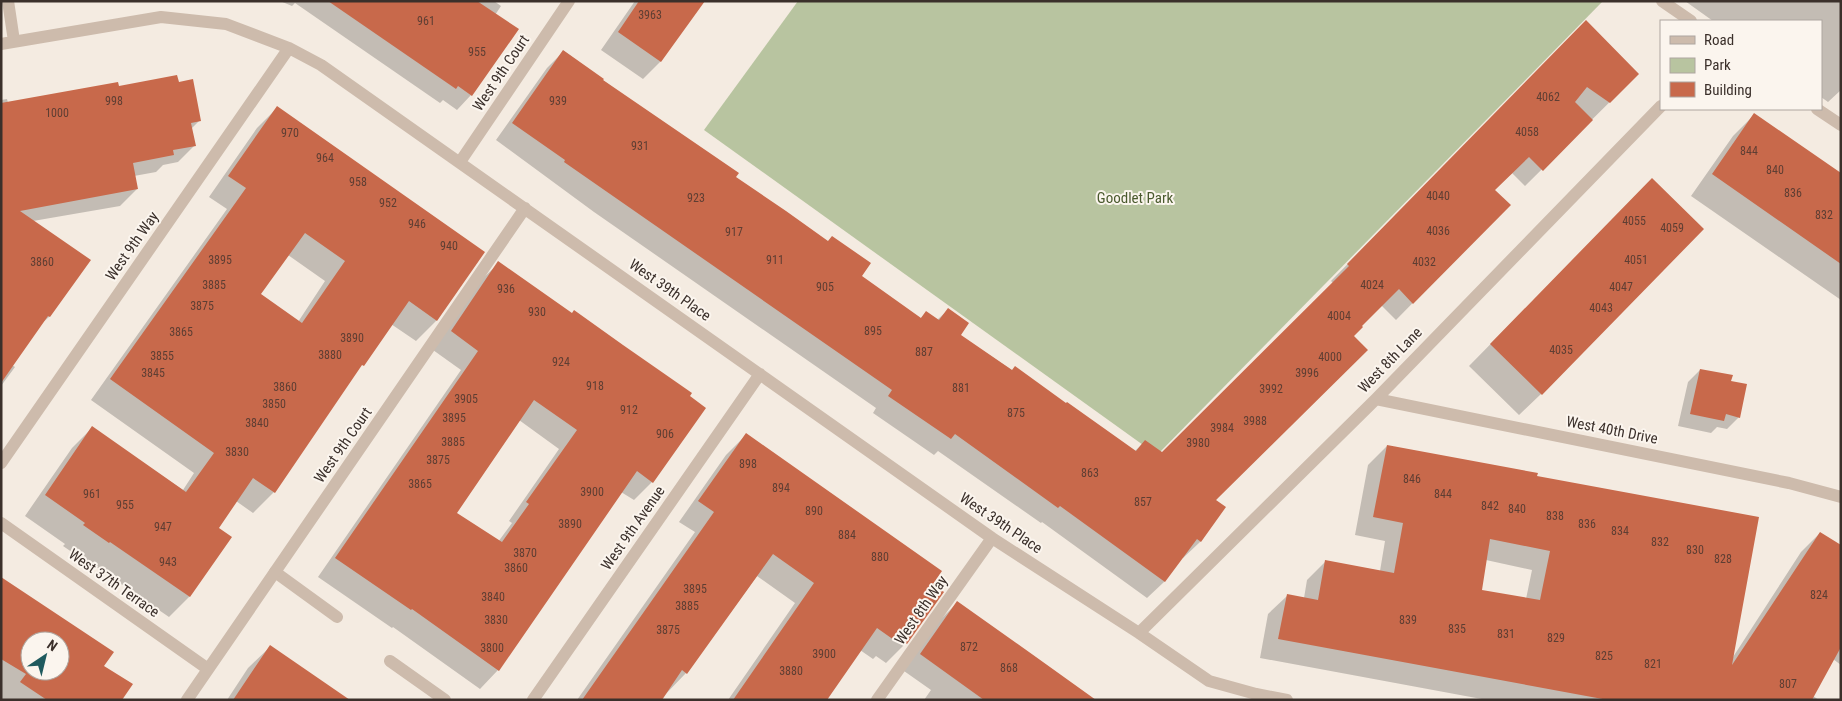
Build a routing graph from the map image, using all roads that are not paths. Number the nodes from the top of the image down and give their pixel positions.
1 (8, 1) edge
2 (569, 1) edge
3 (1662, 1) edge
4 (1689, 20) edge
5 (14, 42) junction
6 (1, 44) edge
7 (289, 48) junction
8 (1660, 107) edge
9 (1818, 110) edge
10 (1841, 125) edge
11 (460, 162) junction
12 (525, 208) junction
13 (760, 374) junction
14 (1376, 399) junction
15 (1, 463) edge
16 (1841, 497) edge
17 (1, 523) edge
18 (992, 538) junction
19 (275, 572) junction
20 (337, 617) dead end
21 (1139, 633) junction
22 (390, 661) dead end
23 (208, 669) junction
24 (1254, 697) edge
25 (187, 700) edge
26 (445, 700) edge
27 (532, 700) edge
28 (878, 700) edge
29 (1287, 700) edge

1 - 5 street
2 - 11 street, West 9th Court
3 - 4 street
5 - 6 street, West 39th Place
5 - 7 street, West 39th Place
7 - 11 street, West 39th Place
7 - 15 street, West 9th Way
8 - 14 street, West 8th Lane
9 - 10 street
11 - 12 street, West 39th Place
12 - 13 street, West 39th Place
12 - 19 street, West 9th Court
13 - 18 street, West 39th Place
13 - 27 street, West 9th Avenue
14 - 16 street, West 40th Drive
14 - 21 street, West 8th Lane
17 - 23 street, West 37th Terrace
18 - 21 street, West 39th Place
18 - 28 street, West 8th Way
19 - 20 street
19 - 23 street, West 9th Court
21 - 24 street, West 39th Place
22 - 26 street
23 - 25 street, West 9th Court
24 - 29 street, West 39th Place

